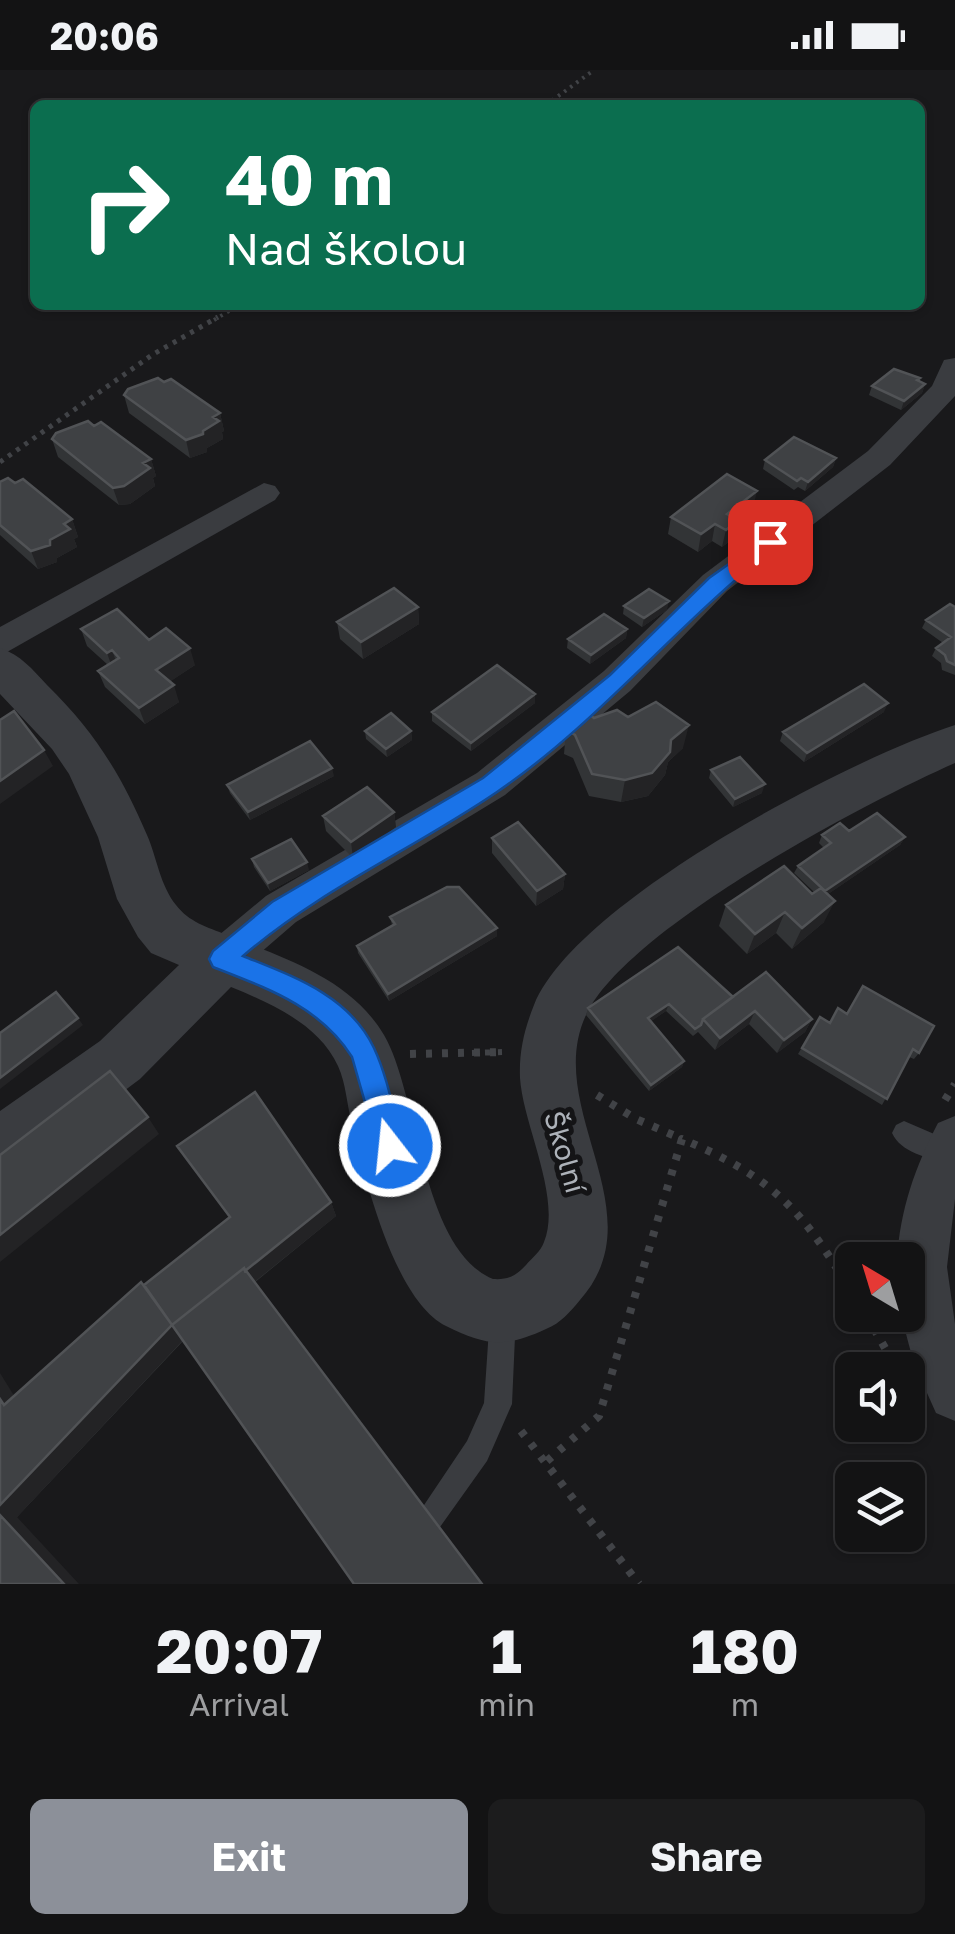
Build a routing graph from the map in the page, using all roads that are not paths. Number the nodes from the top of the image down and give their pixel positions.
1 (954, 366) edge
2 (264, 494) dead end
3 (0, 644) edge
4 (0, 665) edge
5 (955, 743) edge
6 (222, 959) junction
7 (936, 1141) edge
8 (0, 1147) edge
9 (504, 1312) junction
10 (955, 1394) edge
11 (430, 1517) edge

1 - 6 street
2 - 3 street
4 - 6 street
5 - 9 street, Školní
6 - 8 street
6 - 9 street
7 - 10 street
9 - 11 lane

